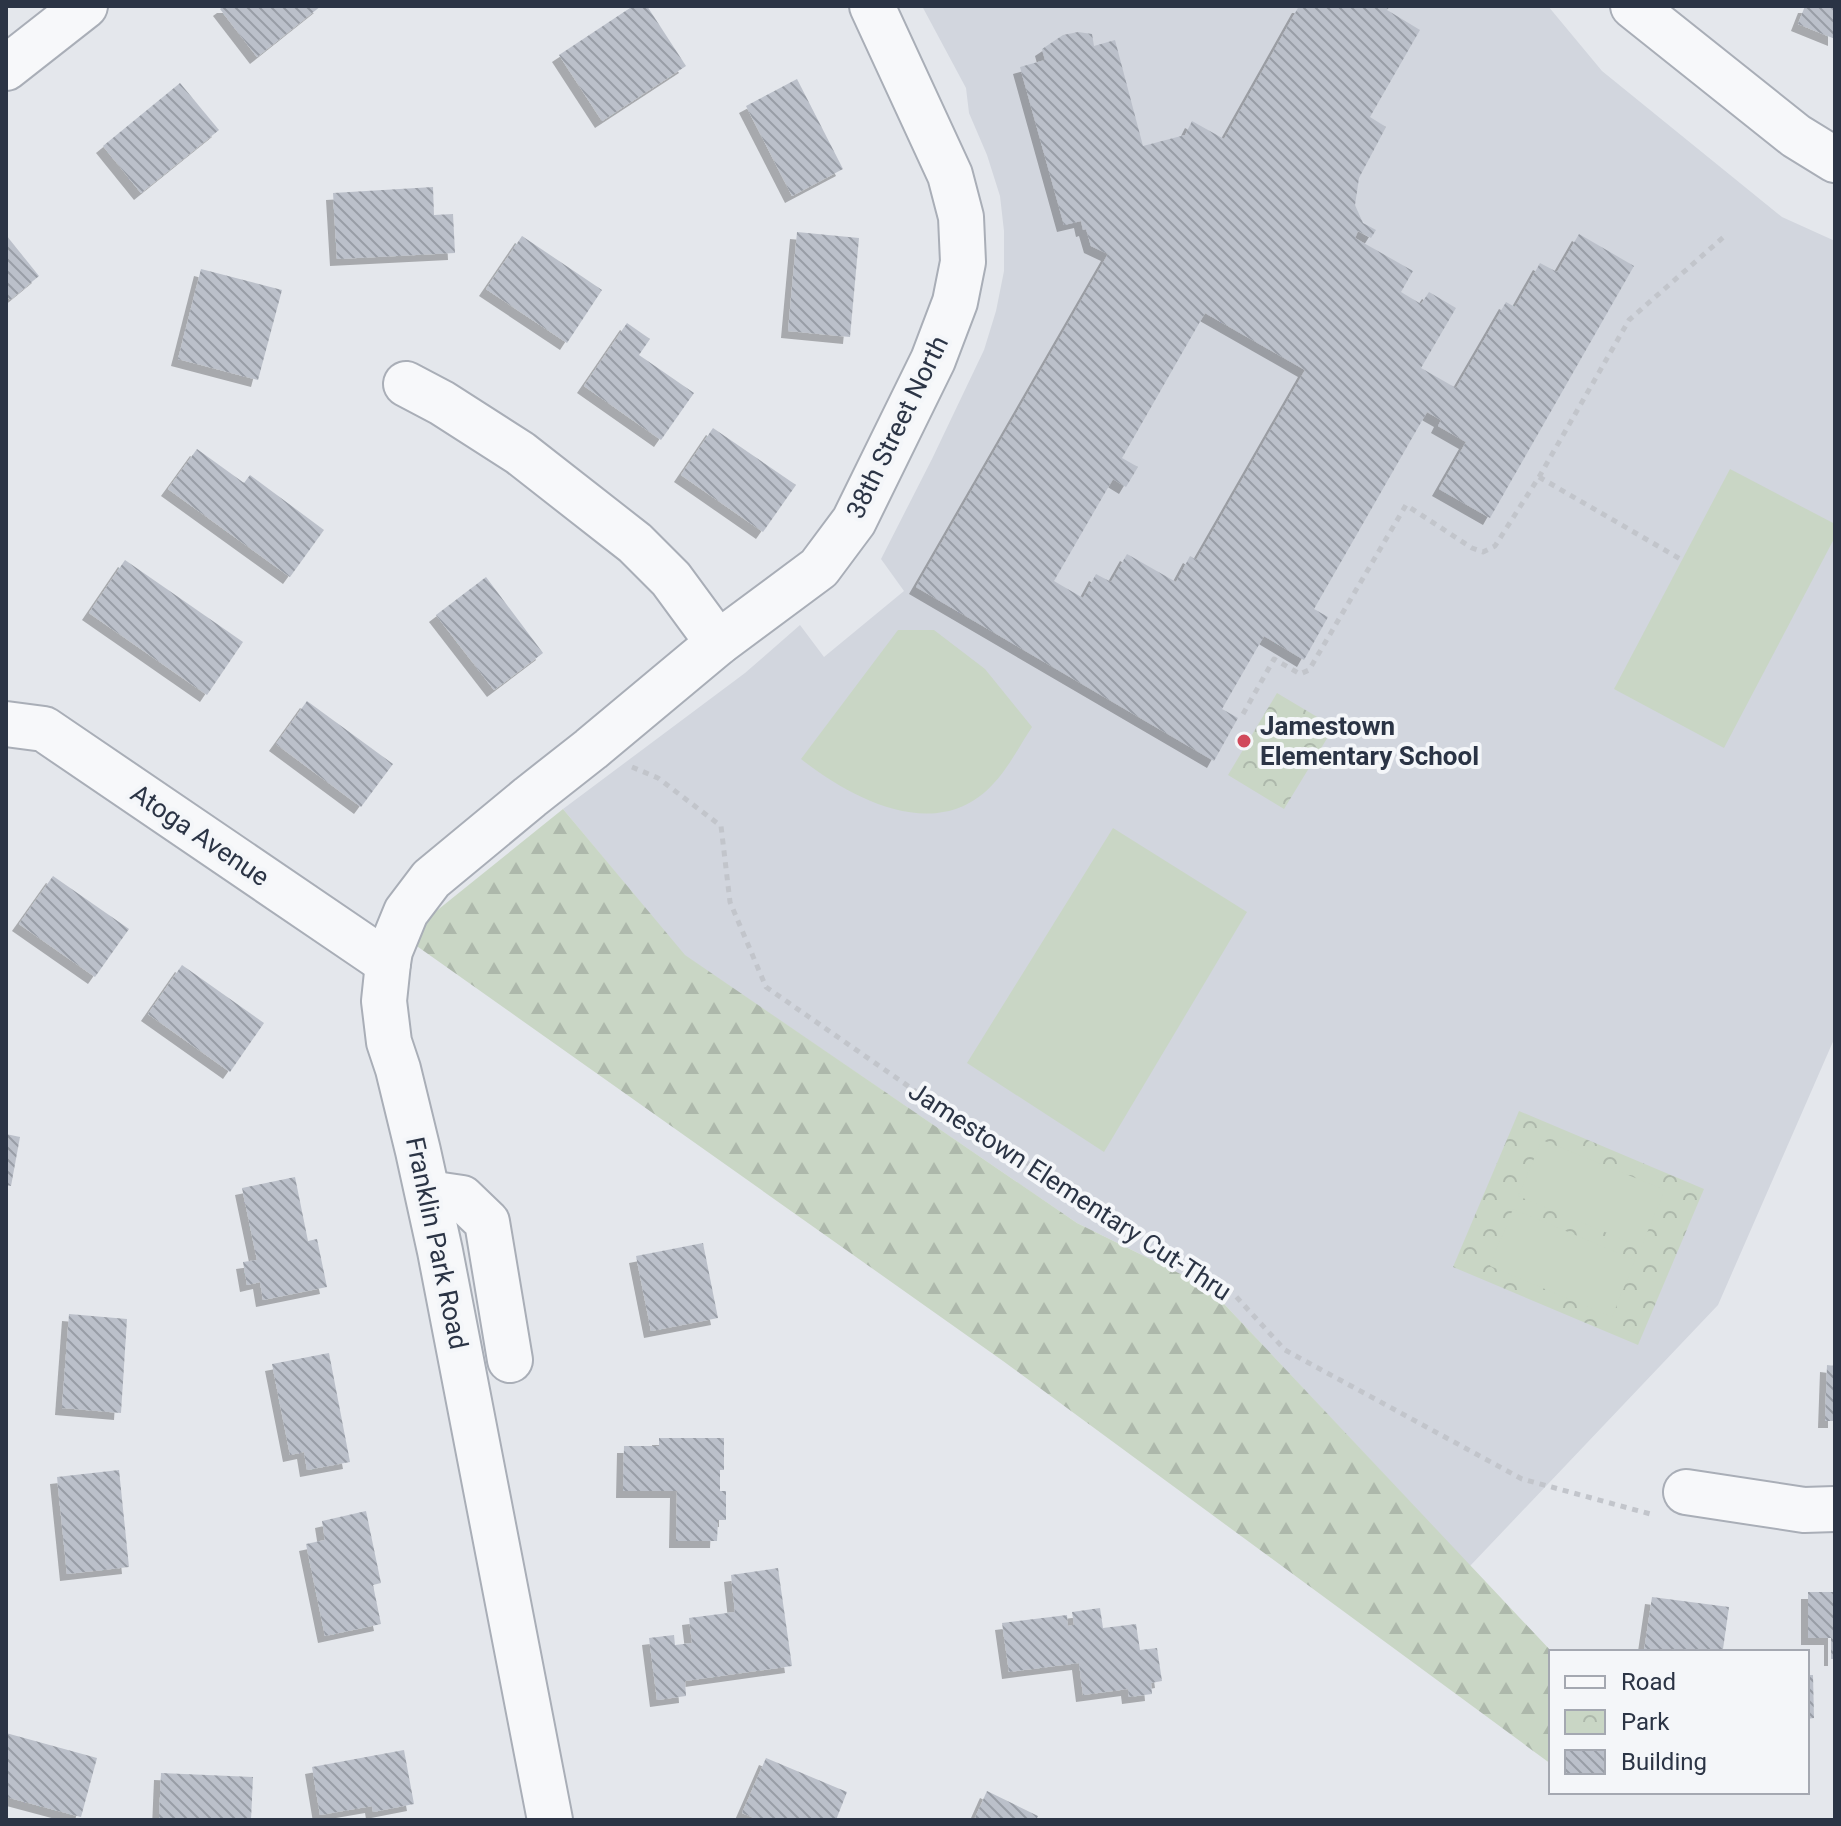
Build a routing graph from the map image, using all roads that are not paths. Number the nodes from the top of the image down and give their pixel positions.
1 (85, 6) edge
2 (872, 6) edge
3 (1633, 6) edge
4 (6, 68) edge
5 (1835, 160) edge
6 (406, 384) dead end
7 (718, 643) junction
8 (6, 724) edge
9 (591, 749) joint
10 (388, 963) junction
11 (428, 1193) junction
12 (510, 1360) dead end
13 (1675, 1505) road end
14 (1835, 1509) edge
15 (550, 1820) edge

1 - 4 street
2 - 7 street, 38th Street North
3 - 5 street
6 - 7 street
7 - 9 street, 38th Street North
8 - 10 street, Atoga Avenue
9 - 10 street, Franklin Park Road
10 - 11 street, Franklin Park Road
11 - 12 street
11 - 15 street, Franklin Park Road
13 - 14 street

